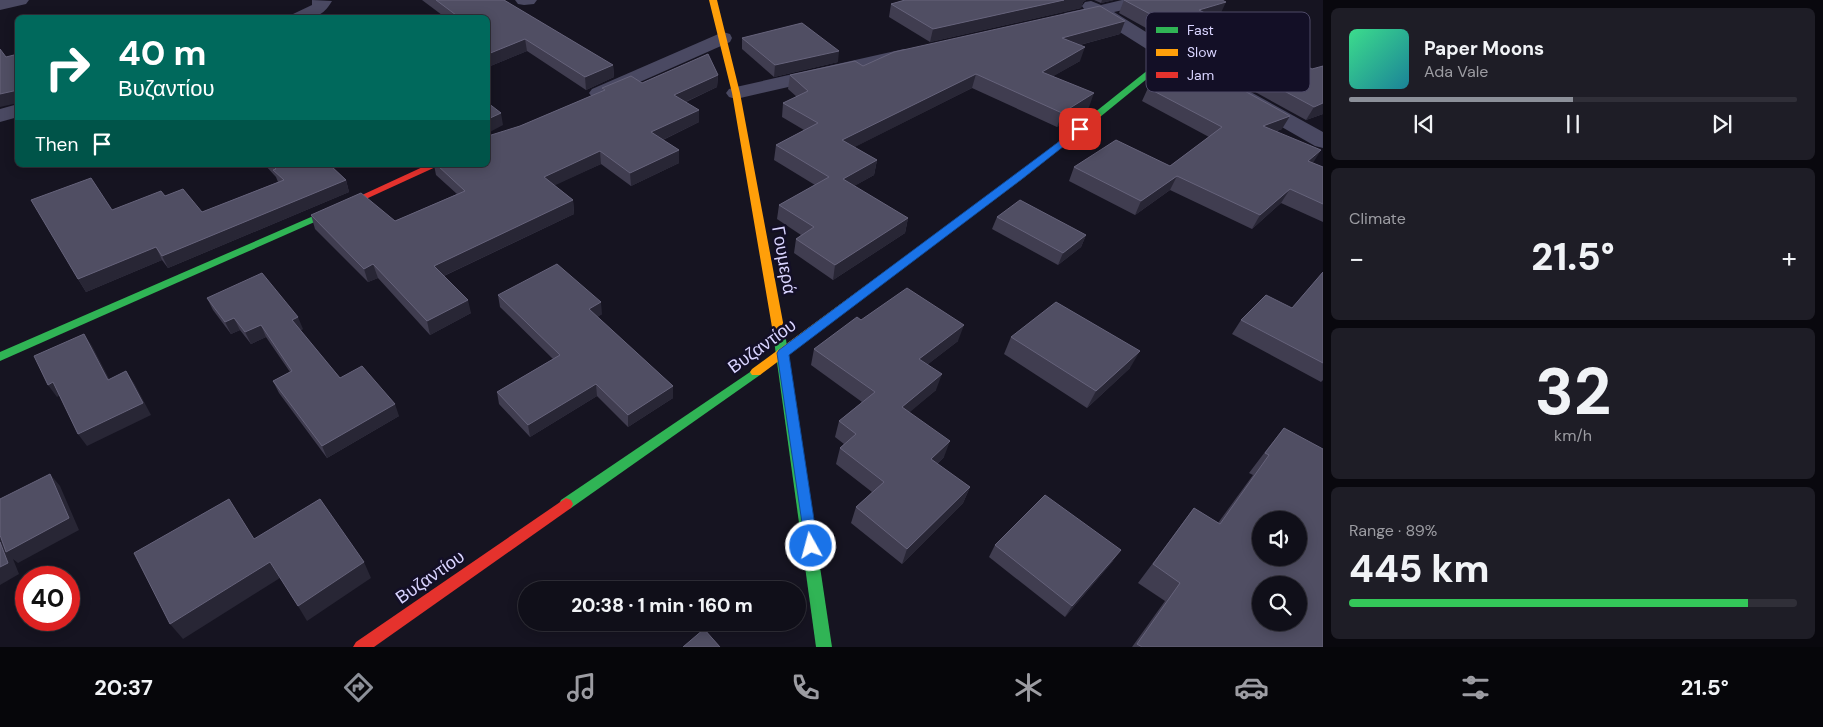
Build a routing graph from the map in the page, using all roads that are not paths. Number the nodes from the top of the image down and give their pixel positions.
1 (20, 0) edge
2 (321, 0) edge
3 (524, 0) edge
4 (528, 0) edge
5 (713, 0) edge
6 (1081, 0) edge
7 (1144, 0) edge
8 (0, 5) edge
9 (1100, 11) junction
10 (305, 15) edge
11 (1052, 22) edge
12 (723, 38) junction
13 (1146, 40) edge
14 (918, 52) edge
15 (1146, 76) edge
16 (1242, 92) edge
17 (736, 94) junction
18 (578, 102) edge
19 (15, 111) edge
20 (0, 116) edge
21 (1314, 128) edge
22 (1323, 141) edge
23 (430, 167) edge
24 (783, 353) junction
25 (0, 357) edge
26 (361, 647) edge
27 (824, 647) edge

1 - 8 street
2 - 10 street
3 - 4 street
5 - 12 street, Γουμερά
6 - 9 street
7 - 9 street
9 - 11 street
9 - 13 street
12 - 17 street, Γουμερά
12 - 18 street
14 - 17 street
15 - 24 street, Βυζαντίου
16 - 21 street
17 - 24 street, Γουμερά
19 - 20 street
21 - 22 street
23 - 25 street
24 - 26 street, Βυζαντίου
24 - 27 street, Γουμερά

